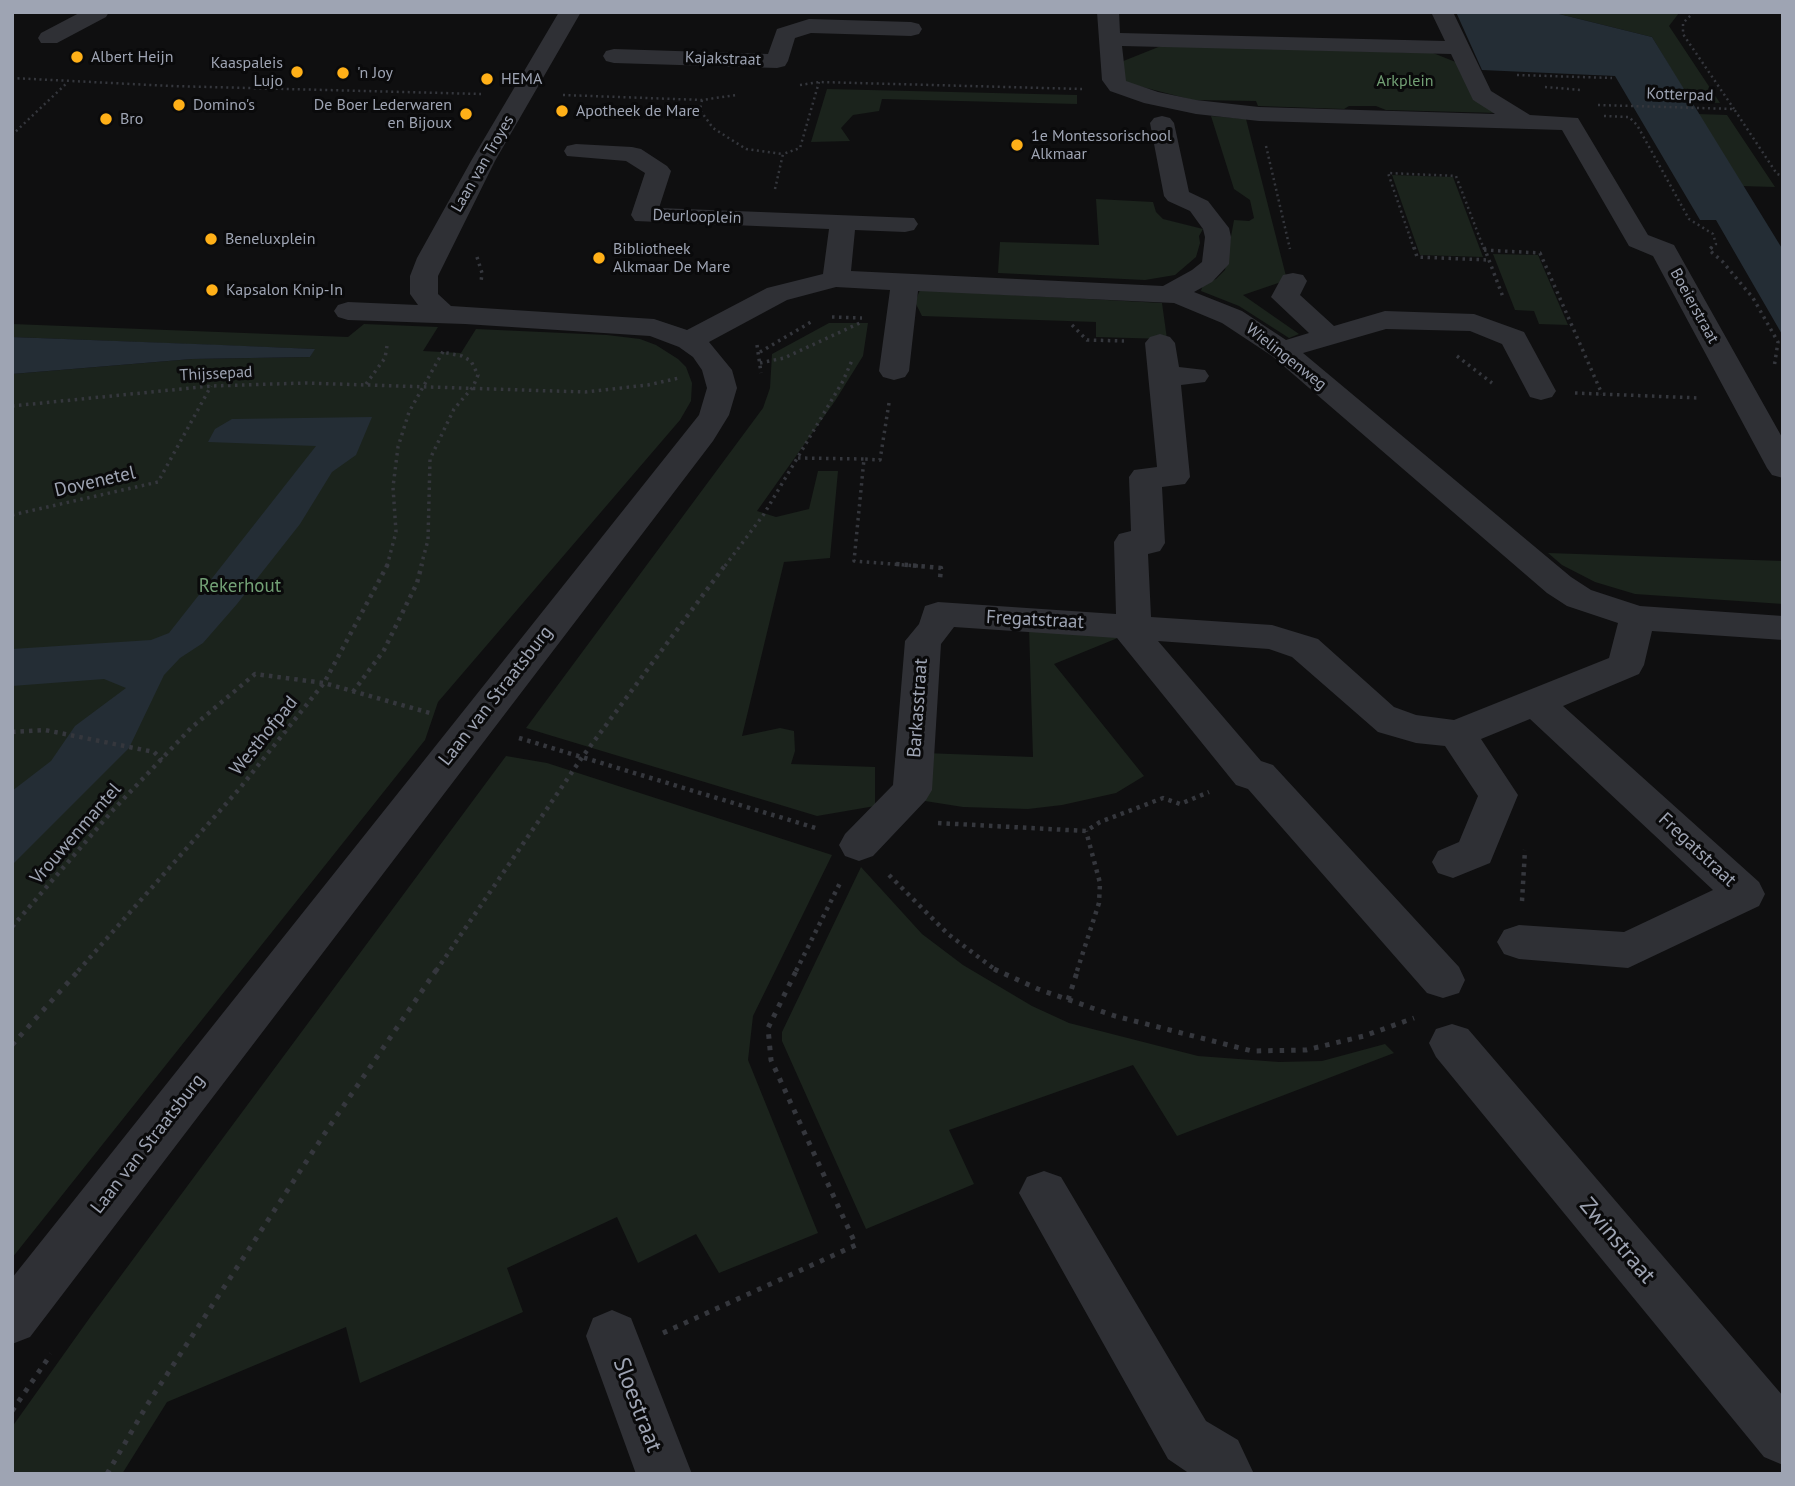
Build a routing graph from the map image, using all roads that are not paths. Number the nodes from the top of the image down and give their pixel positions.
1 (98, 12) edge
2 (570, 12) edge
3 (1108, 12) edge
4 (1442, 12) edge
5 (811, 19) edge
6 (911, 29) dead end
7 (49, 38) dead end
8 (1110, 39) junction
9 (1459, 48) junction
10 (614, 56) dead end
11 (1526, 122) junction
12 (1163, 123) dead end
13 (576, 151) dead end
14 (842, 222) junction
15 (905, 224) dead end
16 (1292, 268) road end
17 (836, 279) junction
18 (905, 281) junction
19 (1171, 293) junction
20 (348, 311) dead end
21 (444, 314) junction
22 (1329, 336) junction
23 (689, 341) junction
24 (1160, 343) road end
25 (1282, 350) junction
26 (894, 371) road end
27 (1541, 391) road end
28 (1783, 468) edge
29 (938, 614) joint
30 (1637, 617) junction
31 (1133, 626) junction
32 (1783, 628) edge
33 (1535, 702) junction
34 (1457, 734) junction
35 (859, 845) road end
36 (1453, 862) dead end
37 (1519, 942) dead end
38 (1044, 1193) dead end
39 (12, 1319) edge
40 (615, 1345) road end
41 (1783, 1438) edge
42 (664, 1474) edge
43 (1226, 1474) edge

1 - 7 street
2 - 21 street, Laan van Troyes
3 - 8 street
4 - 9 street
5 - 6 street, Kajakstraat
5 - 10 street, Kajakstraat
8 - 9 street
8 - 11 street
9 - 11 street
11 - 28 street, Boeierstraat
12 - 19 street
13 - 14 street, Deurlooplein
14 - 15 street, Deurlooplein
14 - 17 street
16 - 22 street
17 - 18 street, Wielingenweg
17 - 23 street, Wielingenweg
18 - 19 street, Wielingenweg
18 - 26 street
19 - 25 street, Wielingenweg
20 - 21 street
21 - 23 street
22 - 25 street
22 - 27 street
23 - 39 street, Laan van Straatsburg
24 - 31 street
25 - 30 street, Wielingenweg
29 - 31 street, Fregatstraat
29 - 35 street, Barkasstraat
30 - 32 street, Wielingenweg
30 - 33 street, Fregatstraat
31 - 34 street, Fregatstraat
31 - 41 street, Zwinstraat
33 - 34 street, Fregatstraat
33 - 37 street, Fregatstraat
34 - 36 street
38 - 43 street
40 - 42 street, Sloestraat

